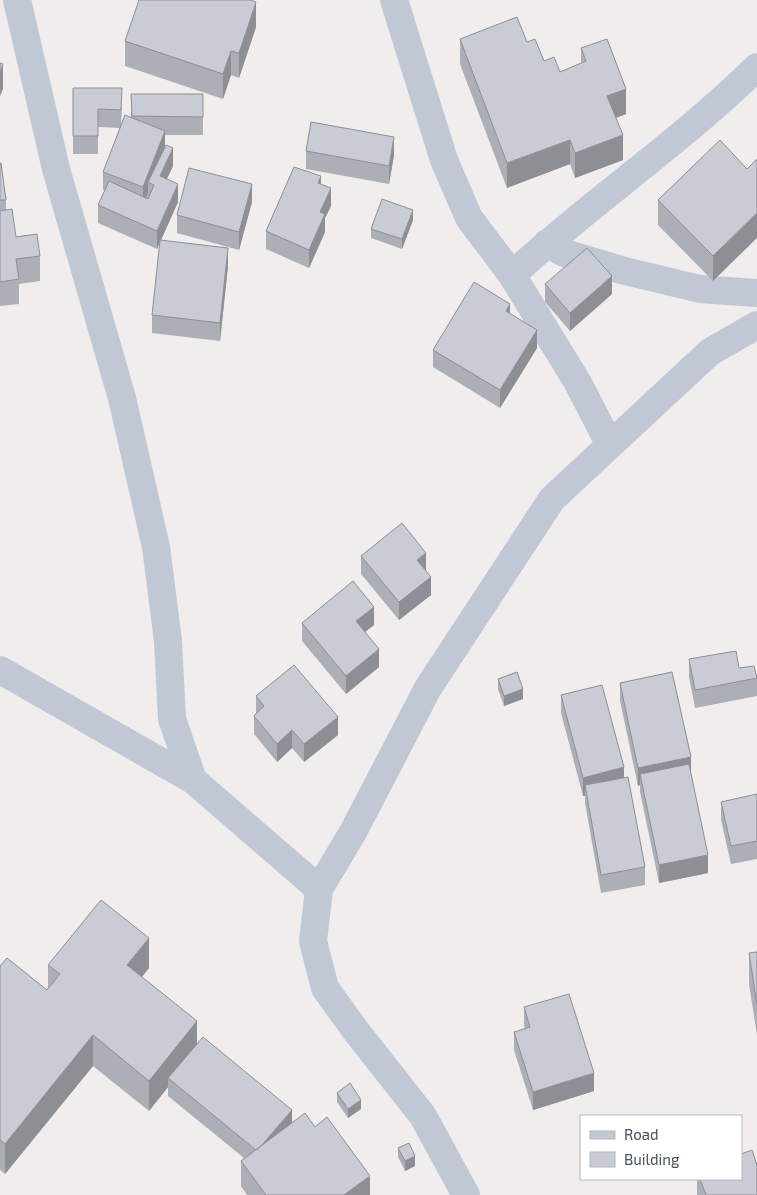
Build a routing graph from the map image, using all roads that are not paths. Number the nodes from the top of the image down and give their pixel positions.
1 (17, 0) edge
2 (394, 0) edge
3 (757, 67) edge
4 (546, 243) junction
5 (512, 275) junction
6 (757, 293) edge
7 (757, 325) edge
8 (610, 445) junction
9 (0, 670) edge
10 (193, 780) junction
11 (319, 888) junction
12 (466, 1195) edge

1 - 10 street
2 - 5 street
3 - 4 street
4 - 5 street
4 - 6 street
5 - 8 street
7 - 8 street
8 - 11 street
9 - 10 street
10 - 11 street
11 - 12 street

